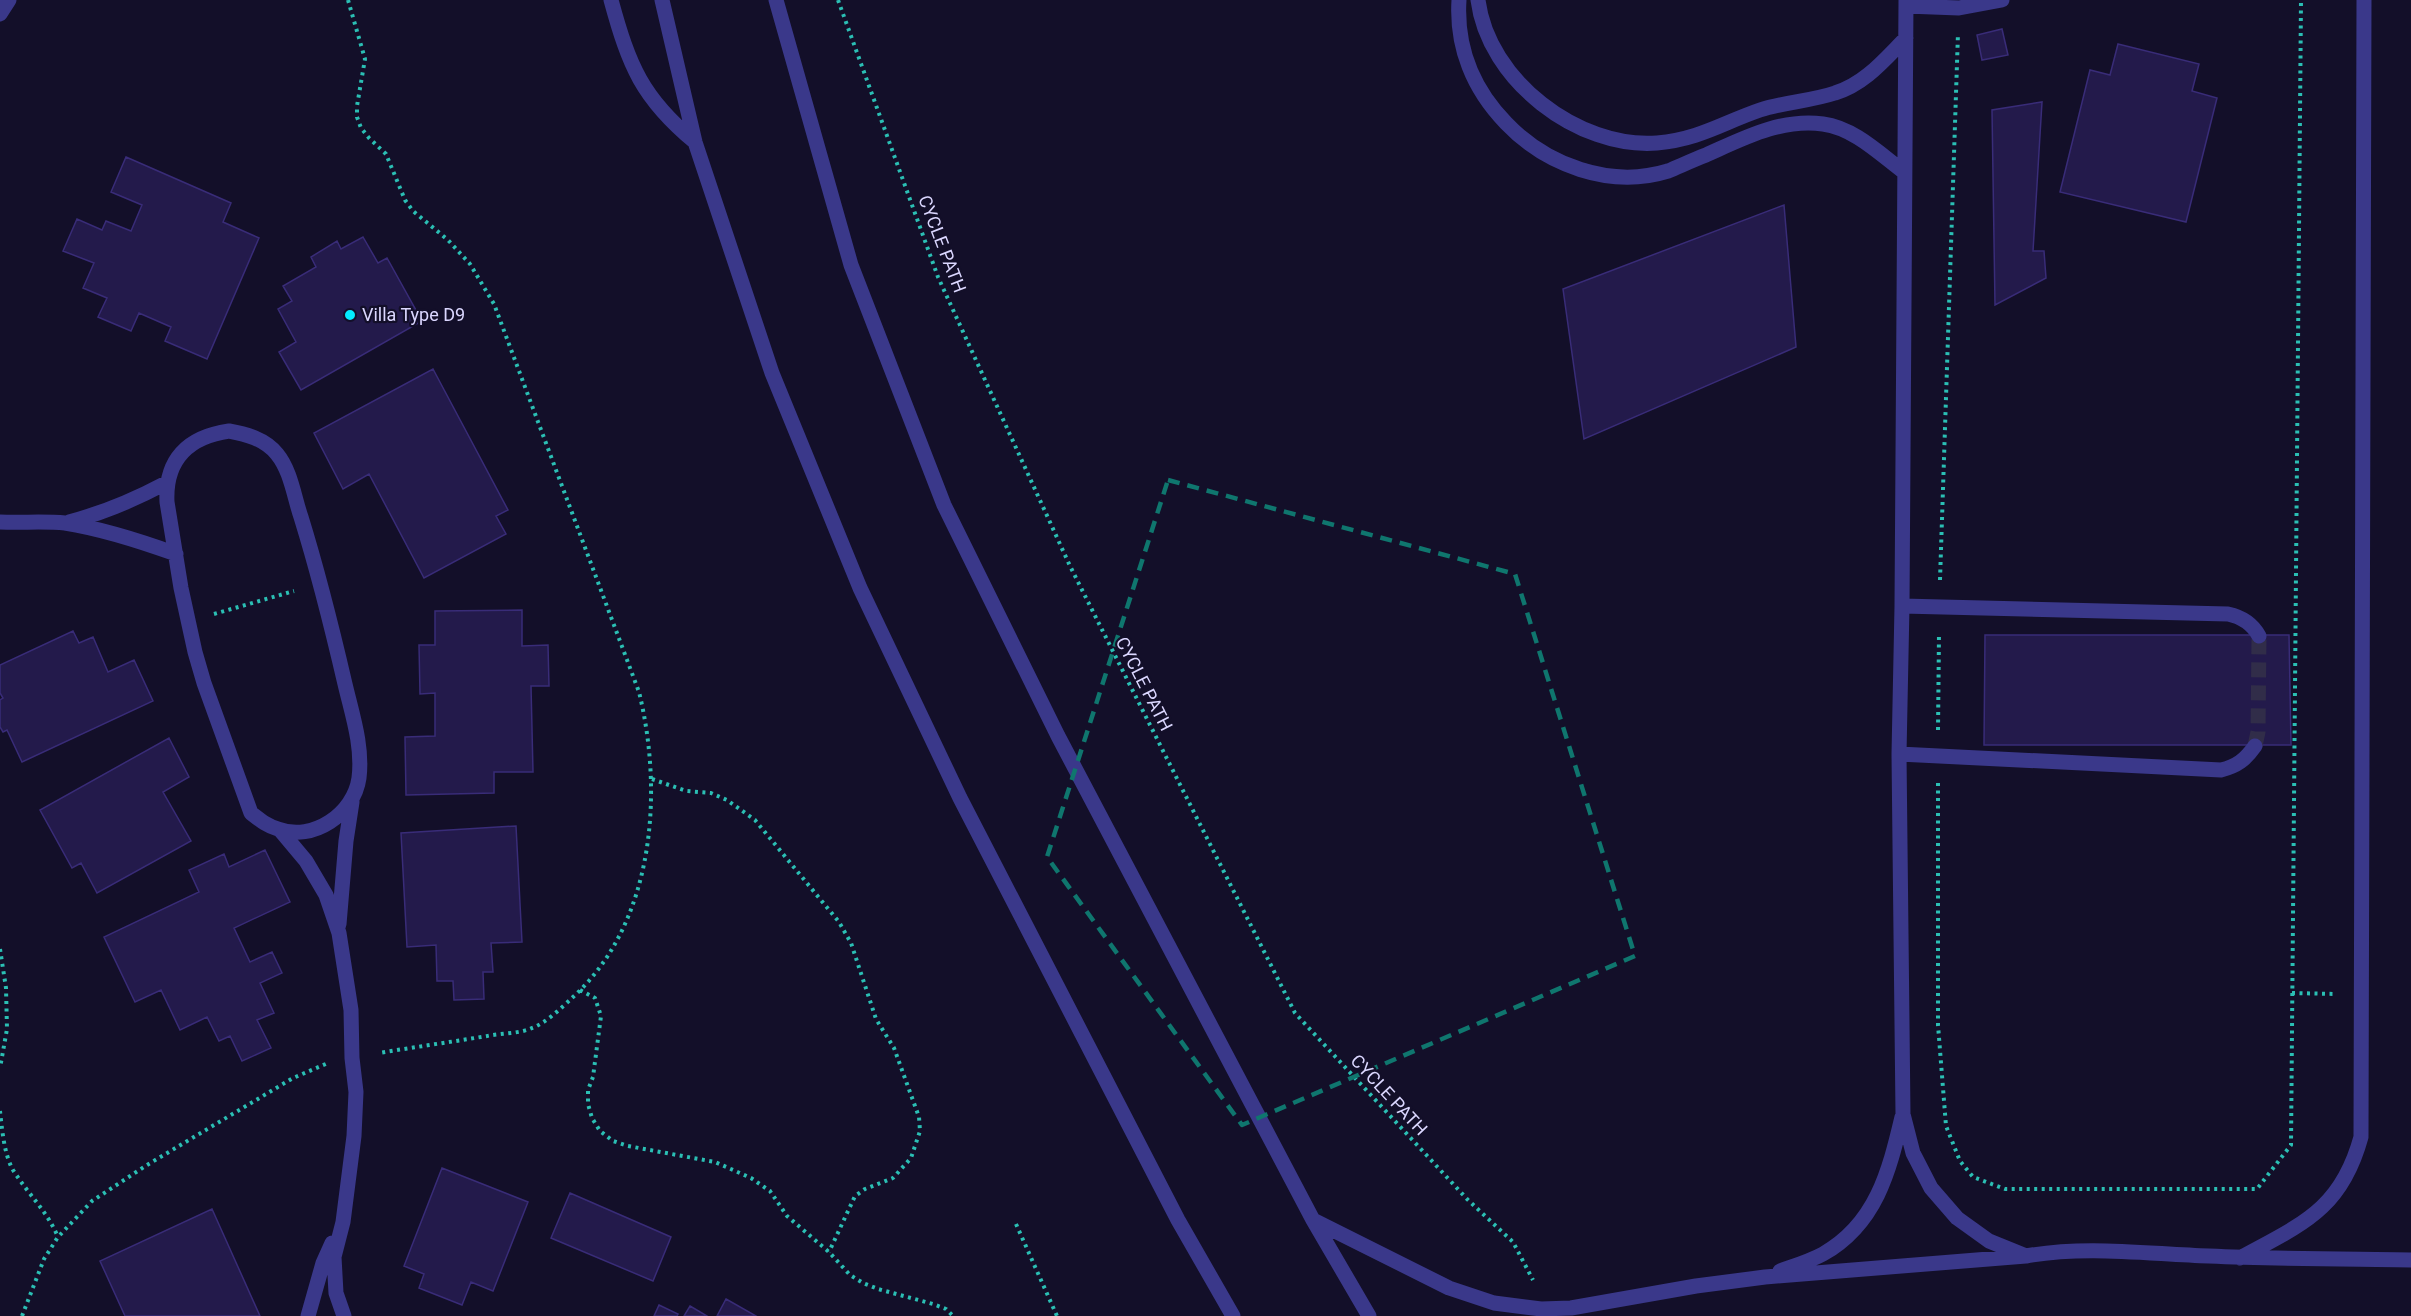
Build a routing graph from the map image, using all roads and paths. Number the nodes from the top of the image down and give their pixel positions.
1 (9, 0) edge
2 (348, 0) edge
3 (611, 0) edge
4 (662, 0) edge
5 (776, 0) edge
6 (838, 0) edge
7 (1459, 0) edge
8 (1478, 0) edge
9 (2002, 0) edge
10 (2364, 0) edge
11 (1906, 3) edge
12 (1959, 8) junction
13 (0, 14) edge
14 (1906, 38) junction
15 (695, 142) junction
16 (1904, 172) junction
17 (166, 483) junction
18 (0, 522) edge
19 (63, 523) junction
20 (176, 555) junction
21 (321, 584) junction
22 (1902, 606) junction
23 (1939, 607) junction
24 (188, 622) junction
25 (2259, 636) dead end
26 (2255, 746) tunnel mouth
27 (1899, 754) junction
28 (1938, 756) junction
29 (652, 779) junction
30 (354, 795) junction
31 (280, 830) junction
32 (339, 933) junction
33 (0, 949) edge
34 (580, 990) junction
35 (2292, 993) dead end
36 (2361, 995) junction
37 (1938, 1025) dead end
38 (352, 1058) junction
39 (0, 1068) edge
40 (0, 1111) edge
41 (1903, 1114) junction
42 (1313, 1220) junction
43 (342, 1222) junction
44 (1016, 1224) dead end
45 (58, 1237) junction
46 (829, 1252) junction
47 (2026, 1256) junction
48 (2240, 1258) junction
49 (2411, 1260) edge
50 (1765, 1277) junction
51 (1541, 1309) junction
52 (22, 1316) edge
53 (308, 1316) edge
54 (344, 1316) edge
55 (953, 1316) edge
56 (1057, 1316) edge
57 (1233, 1316) edge
58 (1369, 1316) edge

1 - 13 street
2 - 29 path
3 - 15 street
4 - 15 street
5 - 42 street
6 - 51 path, CYCLE PATH
7 - 16 street
8 - 14 street
9 - 12 street
10 - 36 street
11 - 12 street
11 - 14 street
12 - 23 path
14 - 16 street
15 - 57 street
16 - 22 street
17 - 19 street
17 - 20 street
17 - 21 street
18 - 19 street
19 - 20 street
20 - 24 street
21 - 24 path
21 - 30 street
22 - 23 street
22 - 27 street
23 - 25 street
23 - 28 path
24 - 31 street
26 - 28 street
27 - 28 street
27 - 41 street
28 - 37 path
29 - 34 path
29 - 46 path
30 - 31 street
30 - 32 street
31 - 32 street
32 - 38 street
33 - 39 path
34 - 38 path
34 - 46 path
35 - 36 path
36 - 48 street
38 - 43 street
38 - 45 path
40 - 45 path
41 - 47 street
41 - 50 street
42 - 51 street
42 - 58 street
43 - 53 street
43 - 54 street
44 - 56 path
45 - 52 path
46 - 55 path
47 - 48 street
47 - 50 street
48 - 49 street
50 - 51 street

